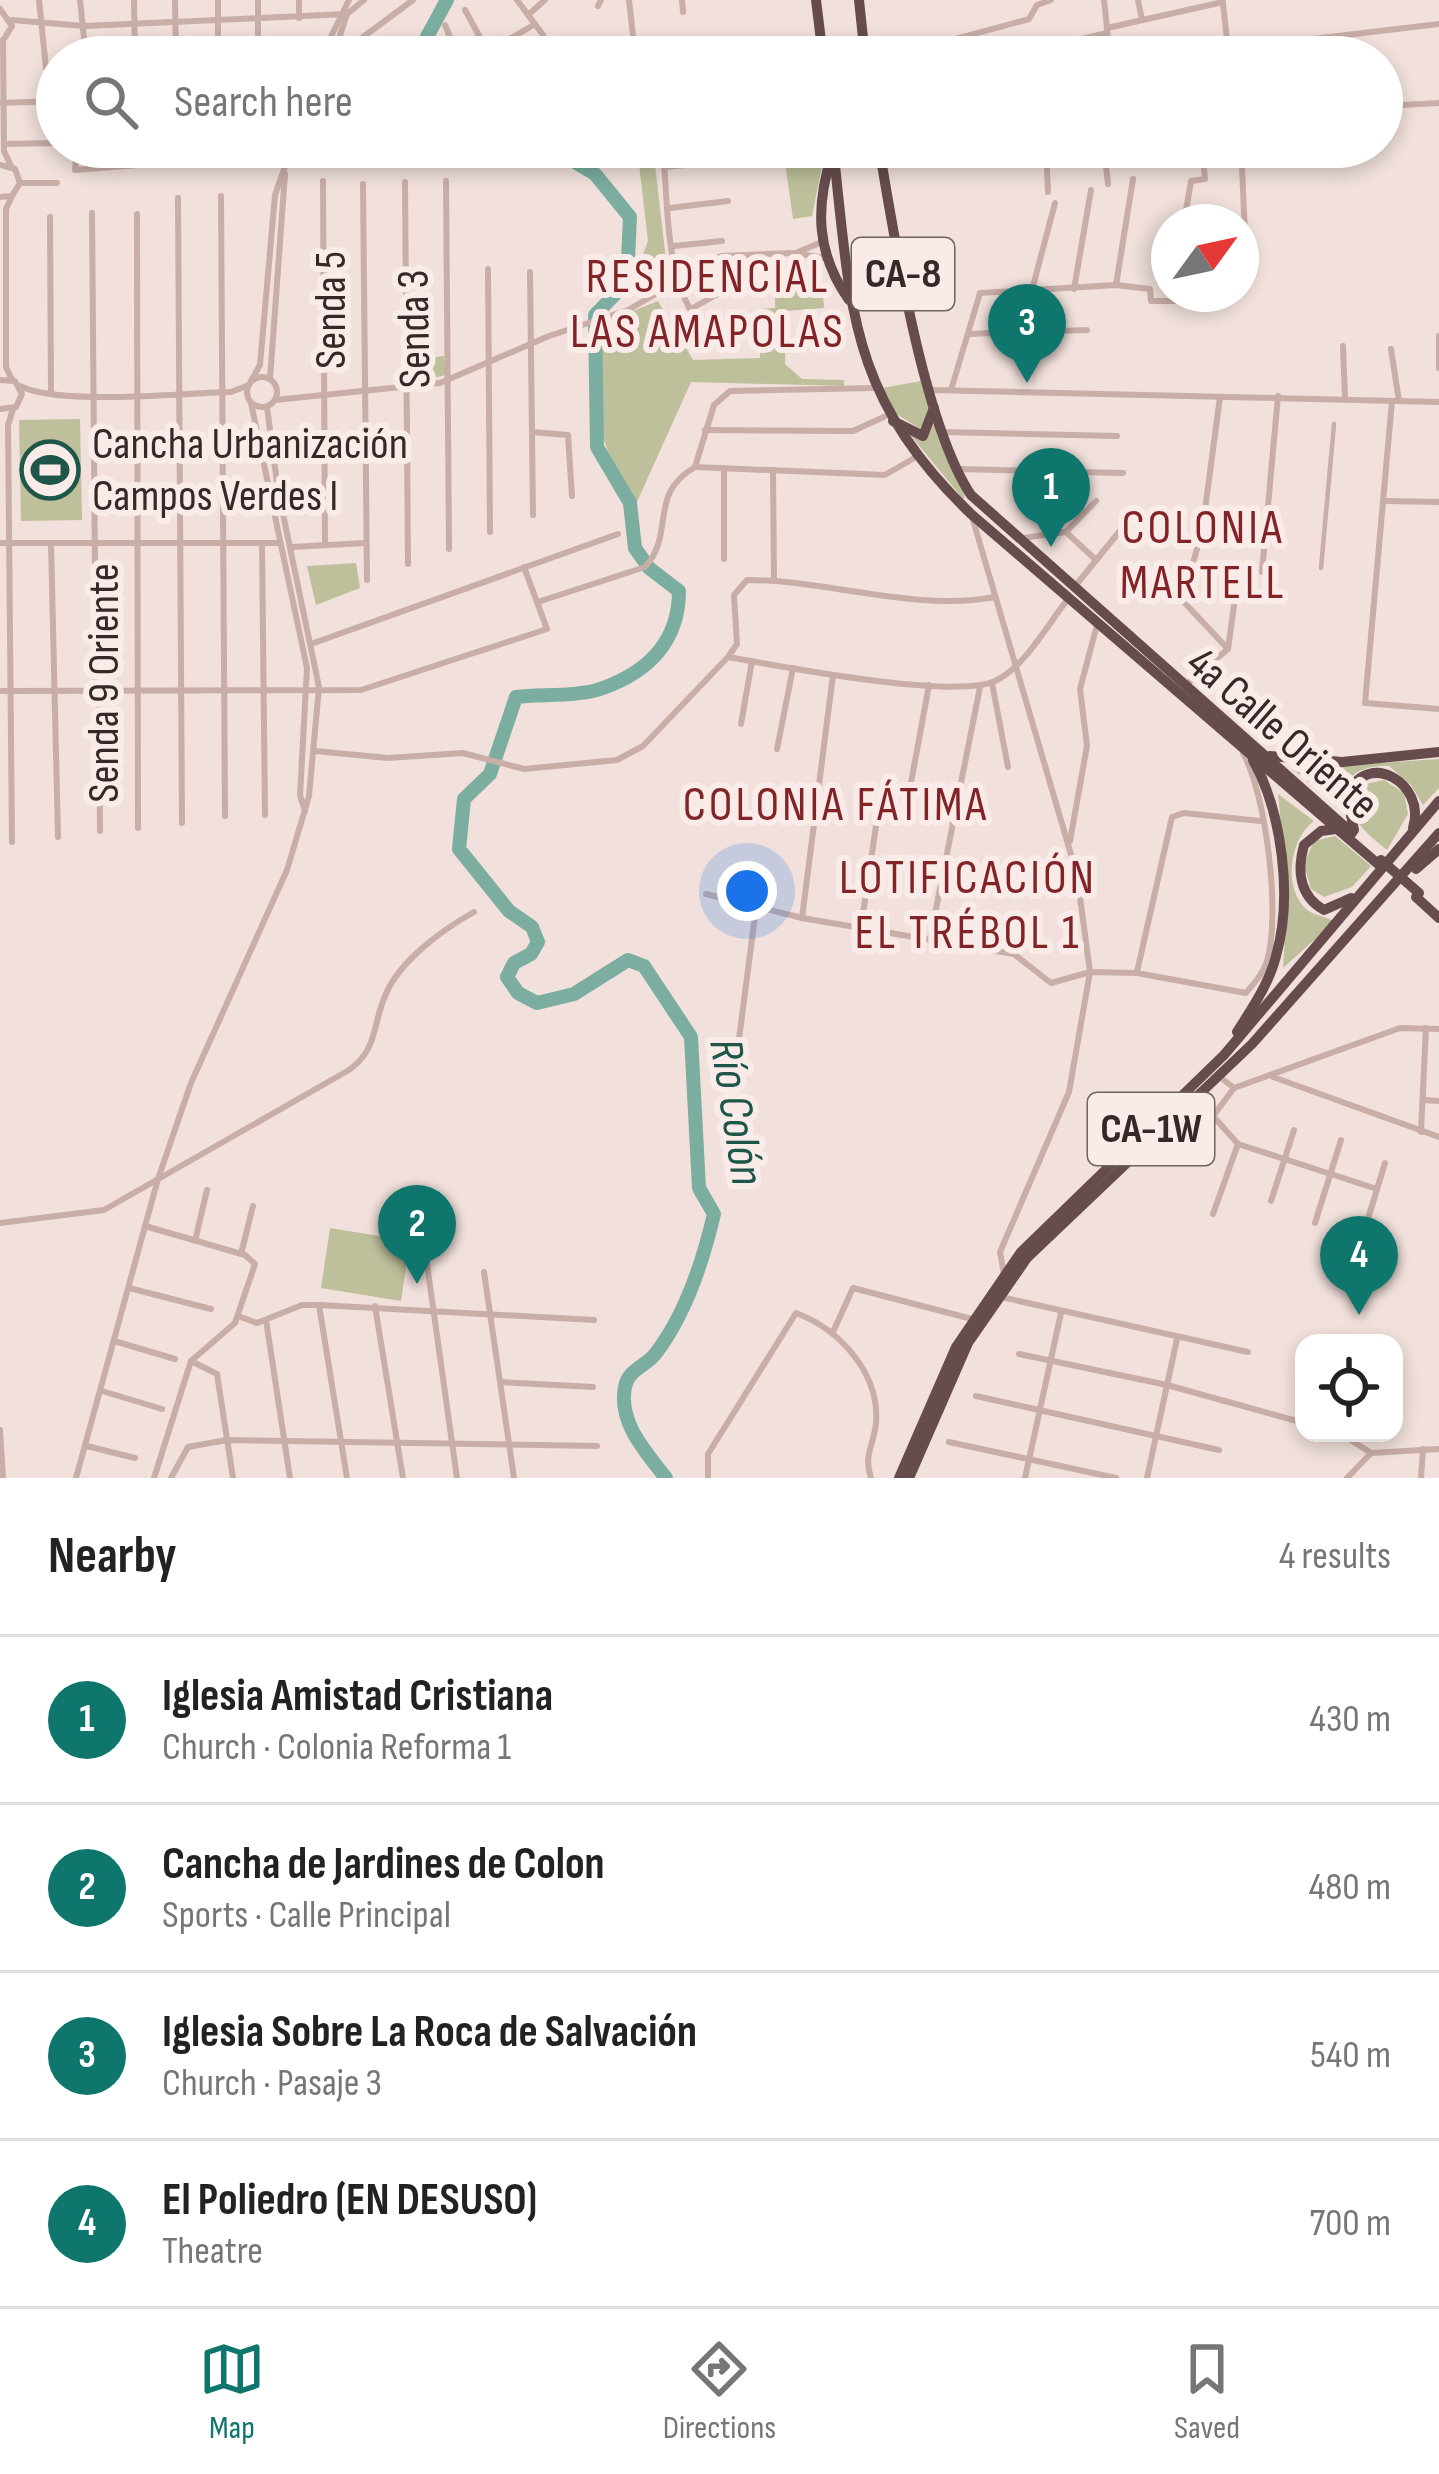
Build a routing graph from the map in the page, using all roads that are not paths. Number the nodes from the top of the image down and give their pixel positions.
1 (40, 0) edge
2 (80, 0) edge
3 (134, 0) edge
4 (175, 0) edge
5 (218, 0) edge
6 (258, 0) edge
7 (299, 0) edge
8 (349, 0) edge
9 (364, 0) edge
10 (413, 0) edge
11 (517, 0) edge
12 (545, 0) edge
13 (629, 0) edge
14 (682, 0) edge
15 (816, 0) edge
16 (859, 0) edge
17 (1051, 0) edge
18 (1104, 0) edge
19 (1138, 0) edge
20 (1188, 0) edge
21 (1223, 1) edge
22 (0, 9) edge
23 (465, 10) dead end
24 (1190, 10) junction
25 (683, 13) dead end
26 (347, 14) junction
27 (528, 15) junction
28 (299, 17) junction
29 (338, 18) junction
30 (258, 19) junction
31 (11, 20) junction
32 (218, 20) junction
33 (1142, 20) junction
34 (175, 22) junction
35 (135, 23) junction
36 (26, 24) junction
37 (535, 24) junction
38 (1439, 24) edge
39 (445, 25) dead end
40 (44, 26) junction
41 (84, 26) junction
42 (11, 31) junction
43 (1107, 31) junction
44 (44, 36) edge
45 (85, 36) edge
46 (135, 36) edge
47 (175, 36) edge
48 (218, 36) edge
49 (258, 36) edge
50 (330, 36) edge
51 (340, 36) edge
52 (364, 36) edge
53 (449, 36) edge
54 (479, 36) edge
55 (515, 36) edge
56 (541, 36) edge
57 (633, 36) dead end
58 (820, 36) edge
59 (863, 36) edge
60 (978, 36) edge
61 (1088, 36) edge
62 (1108, 36) edge
63 (1229, 36) edge
64 (1341, 36) edge
65 (2, 40) edge
66 (0, 57) edge
67 (36, 102) edge
68 (2, 103) edge
69 (1439, 103) edge
70 (1403, 105) edge
71 (36, 148) edge
72 (2, 155) edge
73 (664, 168) edge
74 (828, 168) edge
75 (835, 168) edge
76 (883, 168) edge
77 (1047, 168) edge
78 (1106, 168) edge
79 (1204, 168) edge
80 (1242, 168) edge
81 (285, 170) joint
82 (1133, 179) dead end
83 (323, 181) dead end
84 (446, 181) dead end
85 (405, 182) dead end
86 (20, 183) junction
87 (57, 183) dead end
88 (363, 184) dead end
89 (1108, 184) dead end
90 (1091, 190) dead end
91 (1048, 192) dead end
92 (221, 196) dead end
93 (178, 198) dead end
94 (728, 201) dead end
95 (2, 203) edge
96 (1055, 203) dead end
97 (1187, 204) edge
98 (1244, 204) edge
99 (670, 208) junction
100 (92, 213) dead end
101 (136, 214) dead end
102 (50, 217) dead end
103 (722, 241) dead end
104 (822, 242) junction
105 (674, 246) junction
106 (794, 253) junction
107 (824, 258) junction
108 (488, 269) dead end
109 (530, 272) dead end
110 (677, 281) junction
111 (1116, 285) junction
112 (728, 288) dead end
113 (1074, 289) junction
114 (1032, 290) junction
115 (1151, 302) edge
116 (851, 304) junction
117 (691, 309) junction
118 (1087, 330) dead end
119 (756, 334) dead end
120 (968, 334) junction
121 (1439, 336) edge
122 (531, 344) junction
123 (1343, 346) dead end
124 (1391, 350) dead end
125 (489, 360) junction
126 (6, 367) junction
127 (1439, 368) edge
128 (0, 379) edge
129 (12, 380) junction
130 (449, 380) junction
131 (272, 382) junction
132 (250, 383) junction
133 (20, 386) junction
134 (874, 388) junction
135 (951, 390) junction
136 (407, 391) junction
137 (219, 392) junction
138 (231, 392) junction
139 (365, 392) junction
140 (176, 393) junction
141 (324, 393) junction
142 (35, 394) junction
143 (51, 394) junction
144 (138, 394) junction
145 (299, 394) junction
146 (94, 395) junction
147 (933, 395) junction
148 (1220, 396) junction
149 (1277, 396) junction
150 (1345, 399) junction
151 (275, 400) junction
152 (21, 401) junction
153 (1395, 401) junction
154 (250, 402) junction
155 (1439, 402) edge
156 (267, 407) junction
157 (13, 409) junction
158 (0, 410) edge
159 (889, 417) junction
160 (1334, 424) dead end
161 (8, 425) junction
162 (705, 430) junction
163 (532, 432) junction
164 (944, 432) junction
165 (1117, 436) dead end
166 (916, 457) junction
167 (695, 467) junction
168 (724, 468) junction
169 (773, 469) junction
170 (956, 469) junction
171 (1123, 473) dead end
172 (572, 496) dead end
173 (1096, 501) dead end
174 (1385, 502) junction
175 (1439, 502) edge
176 (533, 514) dead end
177 (971, 514) junction
178 (1123, 527) dead end
179 (490, 532) dead end
180 (1066, 532) junction
181 (619, 533) dead end
182 (1017, 540) junction
183 (220, 541) junction
184 (51, 542) junction
185 (92, 542) junction
186 (178, 542) junction
187 (262, 542) junction
188 (4, 543) edge
189 (136, 543) junction
190 (278, 543) junction
191 (366, 543) junction
192 (325, 544) junction
193 (290, 548) junction
194 (449, 549) dead end
195 (724, 559) dead end
196 (1096, 560) junction
197 (408, 564) dead end
198 (524, 567) junction
199 (1321, 568) dead end
200 (1262, 572) dead end
201 (367, 580) dead end
202 (774, 580) junction
203 (1071, 593) junction
204 (995, 597) junction
205 (1235, 598) dead end
206 (541, 601) junction
207 (1099, 622) junction
208 (311, 644) junction
209 (1228, 649) junction
210 (728, 658) junction
211 (752, 662) junction
212 (1015, 666) junction
213 (793, 668) junction
214 (833, 675) junction
215 (992, 682) junction
216 (930, 683) junction
217 (980, 686) junction
218 (1184, 686) junction
219 (319, 687) junction
220 (264, 690) junction
221 (309, 690) junction
222 (54, 691) junction
223 (98, 691) junction
224 (138, 691) junction
225 (181, 691) junction
226 (225, 691) junction
227 (5, 692) edge
228 (1439, 709) edge
229 (741, 724) dead end
230 (1234, 740) junction
231 (777, 749) dead end
232 (1251, 750) junction
233 (315, 751) junction
234 (1439, 752) edge
235 (1008, 767) dead end
236 (911, 786) junction
237 (908, 799) dead end
238 (1439, 801) edge
239 (306, 814) junction
240 (265, 815) dead end
241 (225, 816) dead end
242 (1260, 821) junction
243 (182, 823) dead end
244 (138, 828) dead end
245 (1336, 829) junction
246 (100, 830) dead end
247 (1439, 833) edge
248 (58, 837) dead end
249 (1358, 839) junction
250 (12, 842) dead end
251 (1069, 847) junction
252 (1439, 849) edge
253 (1384, 860) junction
254 (1371, 880) junction
255 (706, 894) dead end
256 (757, 907) junction
257 (474, 912) dead end
258 (1439, 914) edge
259 (802, 918) junction
260 (861, 927) junction
261 (930, 939) junction
262 (1348, 941) junction
263 (1090, 972) junction
264 (1137, 973) junction
265 (1426, 1028) junction
266 (1439, 1029) edge
267 (738, 1048) dead end
268 (1224, 1055) junction
269 (1220, 1077) junction
270 (1273, 1077) junction
271 (1234, 1088) junction
272 (1198, 1099) junction
273 (1424, 1100) junction
274 (1439, 1101) edge
275 (1211, 1118) junction
276 (1294, 1130) dead end
277 (1421, 1132) junction
278 (1439, 1137) edge
279 (1341, 1140) dead end
280 (1238, 1144) junction
281 (1285, 1160) junction
282 (1385, 1163) dead end
283 (1330, 1174) junction
284 (158, 1180) junction
285 (1377, 1189) junction
286 (207, 1190) dead end
287 (1271, 1201) dead end
288 (254, 1206) dead end
289 (1213, 1214) dead end
290 (0, 1223) edge
291 (1316, 1223) dead end
292 (146, 1226) junction
293 (1364, 1235) dead end
294 (195, 1240) junction
295 (424, 1244) dead end
296 (241, 1254) junction
297 (484, 1272) dead end
298 (1004, 1274) junction
299 (129, 1288) junction
300 (998, 1297) junction
301 (319, 1305) junction
302 (375, 1306) junction
303 (211, 1309) dead end
304 (434, 1310) junction
305 (1060, 1313) junction
306 (489, 1314) junction
307 (238, 1316) junction
308 (973, 1319) junction
309 (266, 1320) junction
310 (593, 1320) dead end
311 (833, 1332) junction
312 (1177, 1339) junction
313 (114, 1341) junction
314 (1247, 1352) dead end
315 (1019, 1354) dead end
316 (176, 1359) dead end
317 (191, 1360) junction
318 (1050, 1361) junction
319 (500, 1382) junction
320 (1167, 1385) junction
321 (593, 1387) dead end
322 (102, 1391) junction
323 (976, 1396) dead end
324 (162, 1409) dead end
325 (1039, 1412) junction
326 (1295, 1421) edge
327 (0, 1430) edge
328 (1156, 1435) junction
329 (227, 1440) junction
330 (284, 1441) junction
331 (341, 1442) junction
332 (949, 1442) dead end
333 (1354, 1442) edge
334 (398, 1443) junction
335 (452, 1444) junction
336 (509, 1444) junction
337 (87, 1446) junction
338 (597, 1446) dead end
339 (1423, 1449) junction
340 (1439, 1449) edge
341 (1219, 1450) dead end
342 (1371, 1453) junction
343 (135, 1458) dead end
344 (1028, 1460) junction
345 (3, 1478) edge
346 (76, 1478) edge
347 (154, 1478) edge
348 (175, 1478) edge
349 (232, 1478) edge
350 (290, 1478) edge
351 (347, 1478) edge
352 (403, 1478) edge
353 (458, 1478) edge
354 (514, 1478) edge
355 (708, 1478) edge
356 (871, 1478) edge
357 (899, 1478) edge
358 (909, 1478) edge
359 (1025, 1478) edge
360 (1116, 1478) edge
361 (1147, 1478) edge
362 (1347, 1478) edge
363 (1421, 1478) edge

1 - 40 street
2 - 41 street
3 - 35 street
4 - 34 street
5 - 32 street
6 - 30 street
7 - 28 street
8 - 29 street
9 - 26 street
10 - 52 street
11 - 27 street
12 - 27 street
13 - 57 street
14 - 25 street
15 - 58 highway
16 - 59 highway
17 - 60 street
18 - 43 street
19 - 33 street
20 - 24 street
21 - 24 street
21 - 63 street
22 - 31 street
23 - 54 street
24 - 33 street
26 - 29 street
26 - 51 street
27 - 37 street
28 - 29 street
28 - 30 street
29 - 50 street
30 - 32 street
30 - 49 street
31 - 36 street
31 - 42 street
32 - 34 street
32 - 48 street
33 - 43 street
34 - 35 street
34 - 47 street
35 - 41 street
35 - 46 street
36 - 40 street
36 - 42 street
37 - 55 street
37 - 56 street
38 - 64 street
39 - 53 street
40 - 41 street
40 - 44 street
41 - 45 street
42 - 65 street
43 - 61 street
43 - 62 street
65 - 66 street
66 - 68 street
67 - 68 street
68 - 72 street
69 - 70 street
71 - 72 street
72 - 86 street
73 - 99 street
74 - 104 highway
75 - 116 highway, 4a Calle Oriente / CA-8
76 - 147 highway, 4a Calle Oriente / CA-8
77 - 91 street
78 - 89 street
79 - 97 street
80 - 98 street
81 - 131 street
81 - 132 street
82 - 111 street
83 - 141 street
84 - 130 street, Senda 3
85 - 136 street
86 - 87 street
86 - 95 street
88 - 139 street, Senda 5
90 - 113 street
92 - 137 street
93 - 140 street
94 - 99 street
95 - 126 street
96 - 114 street
99 - 105 street
100 - 146 street
101 - 144 street, Senda 9 Oriente
102 - 143 street
103 - 105 street
104 - 106 street
104 - 107 highway
105 - 110 street
106 - 107 street
106 - 110 street
107 - 116 highway
108 - 125 street
109 - 122 street
110 - 117 street
110 - 122 street
111 - 113 street
111 - 115 street
112 - 117 street
113 - 114 street
114 - 120 street
116 - 134 highway, 4a Calle Oriente / CA-8
117 - 119 street
118 - 120 street
120 - 135 street
121 - 127 street
122 - 125 street
122 - 163 street
123 - 150 street
124 - 153 street
125 - 130 street
125 - 179 street
126 - 128 street
126 - 129 street
128 - 129 street
129 - 133 street
130 - 136 street
130 - 194 street, Senda 3
131 - 132 street
131 - 145 street
131 - 151 street
132 - 138 street
132 - 154 street
133 - 142 street
133 - 152 street
134 - 159 highway, 4a Calle Oriente / CA-8
134 - 162 street
135 - 147 street
135 - 148 street
136 - 139 street
136 - 197 street
137 - 138 street
137 - 140 street
137 - 183 street
138 - 154 street
139 - 141 street
139 - 191 street, Senda 5
140 - 144 street
140 - 186 street
141 - 145 street
141 - 192 street
142 - 143 street
142 - 152 street
143 - 146 street
144 - 146 street
144 - 189 street, Senda 9 Oriente
145 - 151 street
146 - 185 street
147 - 159 highway
147 - 164 highway, 4a Calle Oriente / CA-8
148 - 149 street
148 - 209 street
149 - 150 street
149 - 200 street
150 - 153 street
151 - 156 street
152 - 157 street
153 - 155 street
153 - 174 street
154 - 156 street
154 - 190 street
156 - 193 street
157 - 158 street
157 - 161 street
158 - 161 street
159 - 162 street
159 - 166 highway, 4a Calle Oriente / CA-8
160 - 199 street
161 - 188 street
162 - 167 street
163 - 172 street
163 - 176 street
164 - 165 street
164 - 170 highway, 4a Calle Oriente / CA-8
166 - 169 street
166 - 177 highway, 4a Calle Oriente / CA-8
167 - 168 street
167 - 206 street
168 - 169 street
168 - 195 street
169 - 202 street
170 - 171 street
170 - 182 highway, 4a Calle Oriente / CA-8
173 - 180 street
174 - 175 street
174 - 228 street
177 - 203 highway, 4a Calle Oriente / CA-8
177 - 204 street
178 - 196 street
180 - 182 street
180 - 196 street
181 - 198 street
182 - 203 highway, 4a Calle Oriente / CA-8
183 - 186 street
183 - 187 street
183 - 226 street
184 - 185 street
184 - 188 street
184 - 222 street
185 - 189 street
185 - 223 street
186 - 189 street
186 - 225 street
187 - 190 street
187 - 220 street
188 - 227 street
189 - 224 street, Senda 9 Oriente
190 - 193 street
190 - 221 street
191 - 192 street
191 - 201 street, Senda 5
192 - 193 street
193 - 208 street
196 - 203 street
198 - 206 street
198 - 208 street
202 - 204 street
202 - 210 street
203 - 207 highway, 4a Calle Oriente / CA-8
203 - 212 street
203 - 218 highway, 4a Calle Oriente / CA-8
204 - 212 street
205 - 209 street
206 - 219 street
207 - 230 highway, 4a Calle Oriente / CA-8
207 - 251 street
208 - 219 street
209 - 218 street
210 - 211 street
210 - 233 street
211 - 213 street
211 - 229 street
212 - 215 street
212 - 251 street
213 - 214 street
213 - 231 street
214 - 216 street
214 - 259 street
215 - 217 street
215 - 235 street
216 - 217 street
216 - 236 street
217 - 261 street
218 - 232 highway, 4a Calle Oriente / CA-8
219 - 221 street
219 - 233 street
220 - 221 street
220 - 226 street
220 - 240 street
221 - 239 street
222 - 223 street
222 - 227 street
222 - 248 street
223 - 224 street
223 - 246 street
224 - 225 street
224 - 244 street, Senda 9 Oriente
225 - 226 street
225 - 243 street
226 - 241 street
227 - 250 street
230 - 232 highway, 4a Calle Oriente / CA-8
230 - 242 street
232 - 234 highway
232 - 245 highway, 4a Calle Oriente / CA-8
232 - 249 highway, 4a Calle Oriente / CA-8
232 - 268 highway
233 - 239 street
236 - 237 street
236 - 260 street
238 - 253 highway, CA-1W
239 - 284 street
242 - 264 street
242 - 264 street
245 - 253 highway, 4a Calle Oriente / CA-8
245 - 254 highway
247 - 262 highway, CA-1W
249 - 253 highway, 4a Calle Oriente / CA-8
249 - 253 highway
251 - 263 street
252 - 262 highway
253 - 254 highway, CA-1W
253 - 258 highway, 4a Calle Oriente / CA-8, bridge
254 - 268 highway, CA-1W
255 - 256 street
256 - 259 street
256 - 267 street
257 - 284 street
259 - 260 street
260 - 261 street
261 - 263 street
262 - 269 highway, CA-1W
263 - 264 street
263 - 298 street
265 - 266 street
265 - 270 street
265 - 273 street
268 - 298 highway, CA-1W
269 - 271 street
269 - 272 highway, CA-1W
270 - 271 street
270 - 277 street
271 - 275 street
272 - 275 street
272 - 300 highway, CA-1W
273 - 274 street
273 - 277 street
275 - 280 street
276 - 281 street
277 - 278 street
279 - 283 street
280 - 281 street
280 - 289 street
281 - 283 street
281 - 287 street
282 - 285 street
283 - 285 street
283 - 291 street
284 - 290 street
284 - 292 street
285 - 293 street
286 - 294 street
288 - 296 street
292 - 294 street
292 - 299 street
294 - 296 street
295 - 304 street
296 - 307 street
297 - 306 street
298 - 308 highway, CA-1W
299 - 303 street
299 - 313 street
300 - 305 street
300 - 358 highway, CA-1W
301 - 302 street
301 - 309 street
301 - 331 street
302 - 304 street
302 - 334 street
304 - 306 street
304 - 335 street
305 - 312 street
305 - 318 street
306 - 310 street
306 - 319 street
307 - 309 street
307 - 317 street
308 - 311 street
308 - 357 highway, CA-1W
309 - 330 street
311 - 355 street
311 - 356 street
312 - 314 street
312 - 320 street
313 - 316 street
313 - 322 street
315 - 318 street
317 - 329 street
317 - 347 street
318 - 320 street
318 - 325 street
319 - 321 street
319 - 336 street
320 - 326 street
320 - 328 street
322 - 324 street
322 - 337 street
323 - 325 street
325 - 328 street
325 - 344 street
327 - 345 street
328 - 341 street
328 - 361 street
329 - 330 street
329 - 348 street
329 - 349 street
330 - 331 street
330 - 350 street
331 - 334 street
331 - 351 street
332 - 344 street
333 - 342 street
334 - 335 street
334 - 352 street
335 - 336 street
335 - 353 street
336 - 338 street
336 - 354 street
337 - 343 street
337 - 346 street
339 - 340 street
339 - 342 street
339 - 363 street
342 - 362 street
344 - 359 street
344 - 360 street

